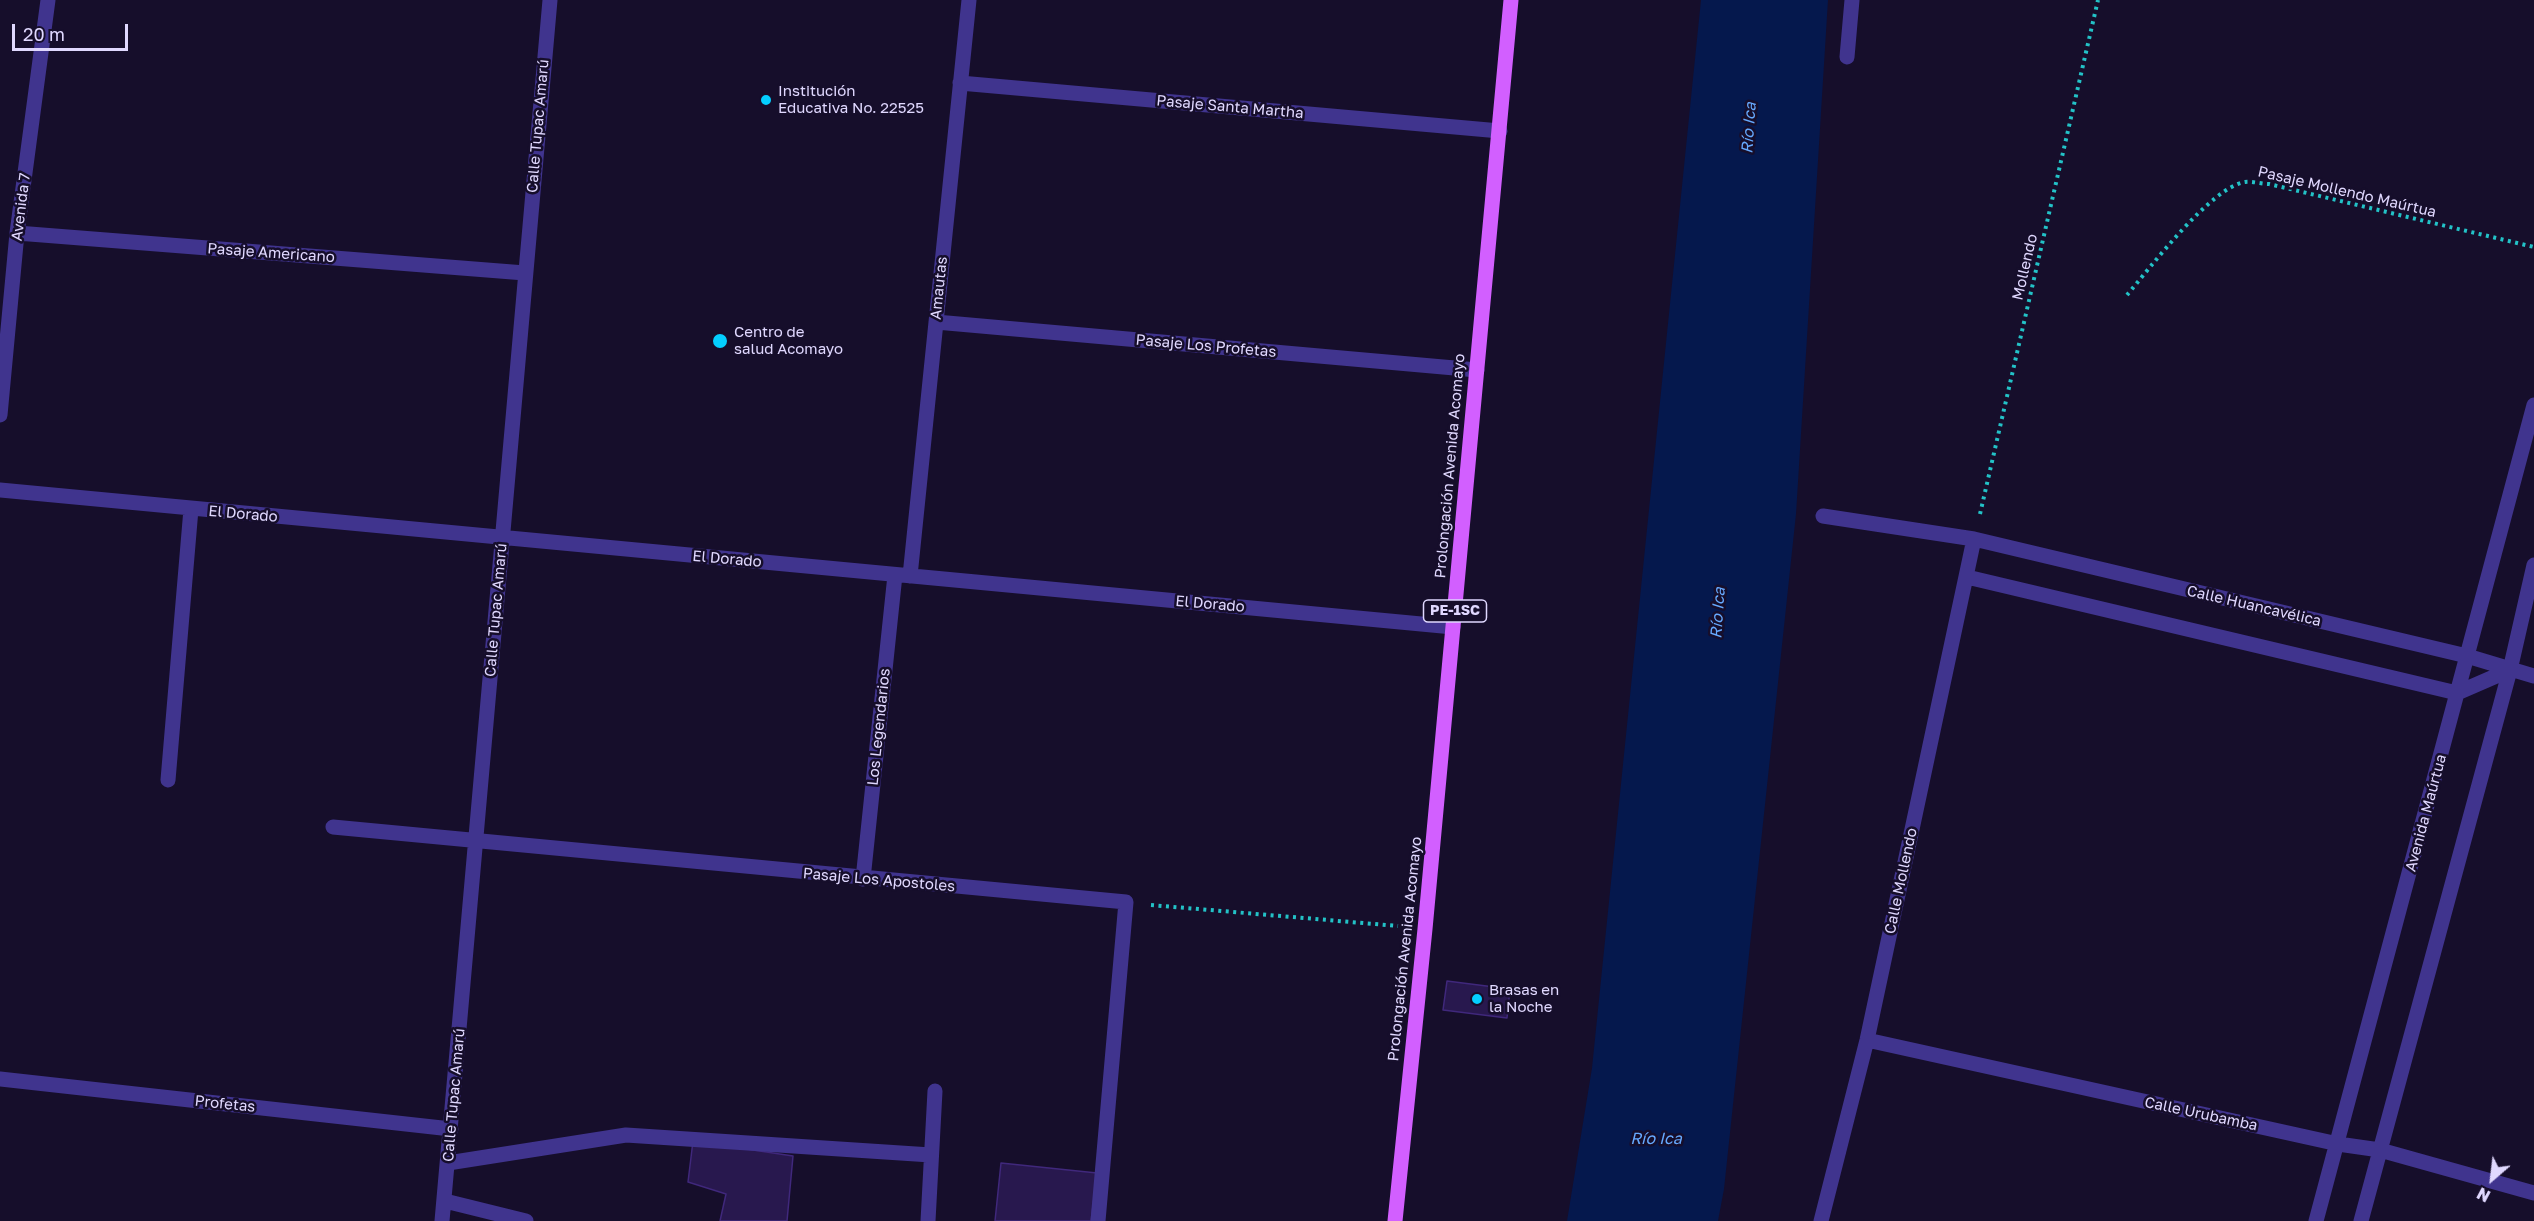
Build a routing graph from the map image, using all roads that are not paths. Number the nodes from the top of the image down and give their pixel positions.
1 (48, 0) edge
2 (550, 0) edge
3 (969, 0) edge
4 (1511, 0) edge
5 (1852, 0) edge
6 (1847, 57) dead end
7 (960, 83) junction
8 (1500, 131) junction
9 (17, 233) junction
10 (525, 273) junction
11 (936, 322) junction
12 (1477, 370) junction
13 (2534, 405) edge
14 (0, 415) edge
15 (0, 490) edge
16 (192, 509) junction
17 (1823, 516) dead end
18 (502, 538) junction
19 (1974, 539) junction
20 (2534, 565) edge
21 (903, 575) junction
22 (1967, 577) junction
23 (1453, 627) junction
24 (2467, 656) junction
25 (2510, 670) junction
26 (2534, 676) edge
27 (2457, 693) junction
28 (168, 780) dead end
29 (333, 827) dead end
30 (476, 841) junction
31 (863, 879) junction
32 (1867, 1040) junction
33 (0, 1079) edge
34 (935, 1091) dead end
35 (451, 1129) junction
36 (2338, 1144) junction
37 (2380, 1150) junction
38 (931, 1155) junction
39 (448, 1163) junction
40 (2534, 1193) edge
41 (445, 1201) junction
42 (442, 1221) edge
43 (526, 1221) edge
44 (927, 1221) edge
45 (1098, 1221) edge
46 (1395, 1221) edge
47 (1821, 1221) edge
48 (2316, 1221) edge
49 (2361, 1221) edge

1 - 9 street, Avenida 7
2 - 10 street, Calle Tupac Amarú
3 - 7 street, Amautas
4 - 8 main road, Prolongación Avenida Acomayo / PE-1SC
5 - 6 street
7 - 8 street, Pasaje Santa Martha
7 - 11 street, Amautas
8 - 12 main road, Prolongación Avenida Acomayo / PE-1SC
9 - 10 street, Pasaje Americano
9 - 14 street, Avenida 7
10 - 18 street, Calle Tupac Amarú
11 - 12 street, Pasaje Los Profetas
11 - 21 street, Amautas
12 - 23 main road, Prolongación Avenida Acomayo / PE-1SC
13 - 24 street, Avenida Maúrtua
15 - 16 street, El Dorado
16 - 18 street, El Dorado
16 - 28 street
17 - 19 street, Calle Huancavélica
18 - 21 street, El Dorado
18 - 30 street, Calle Tupac Amarú
19 - 22 street, Calle Mollendo
19 - 24 street, Calle Huancavélica
20 - 25 street
21 - 23 street, El Dorado
21 - 31 street, Los Legendarios
22 - 27 street
22 - 32 street, Calle Mollendo
23 - 46 main road, Prolongación Avenida Acomayo / PE-1SC
24 - 25 street, Calle Huancavélica
24 - 27 street, Avenida Maúrtua
25 - 26 street, Calle Huancavélica
25 - 27 street
25 - 37 street
27 - 36 street, Avenida Maúrtua
29 - 30 street, Pasaje Los Apostoles
30 - 31 street, Pasaje Los Apostoles
30 - 35 street, Calle Tupac Amarú
31 - 45 street, Pasaje Los Apostoles
32 - 36 street, Calle Urubamba
32 - 47 street, Calle Mollendo
33 - 35 street, Profetas
34 - 38 street
35 - 39 street, Calle Tupac Amarú
36 - 37 street, Calle Urubamba
36 - 48 street, Avenida Maúrtua
37 - 40 street, Calle Urubamba
37 - 49 street
38 - 39 street
38 - 44 street
39 - 41 street, Calle Tupac Amarú
41 - 42 street, Calle Tupac Amarú
41 - 43 street

